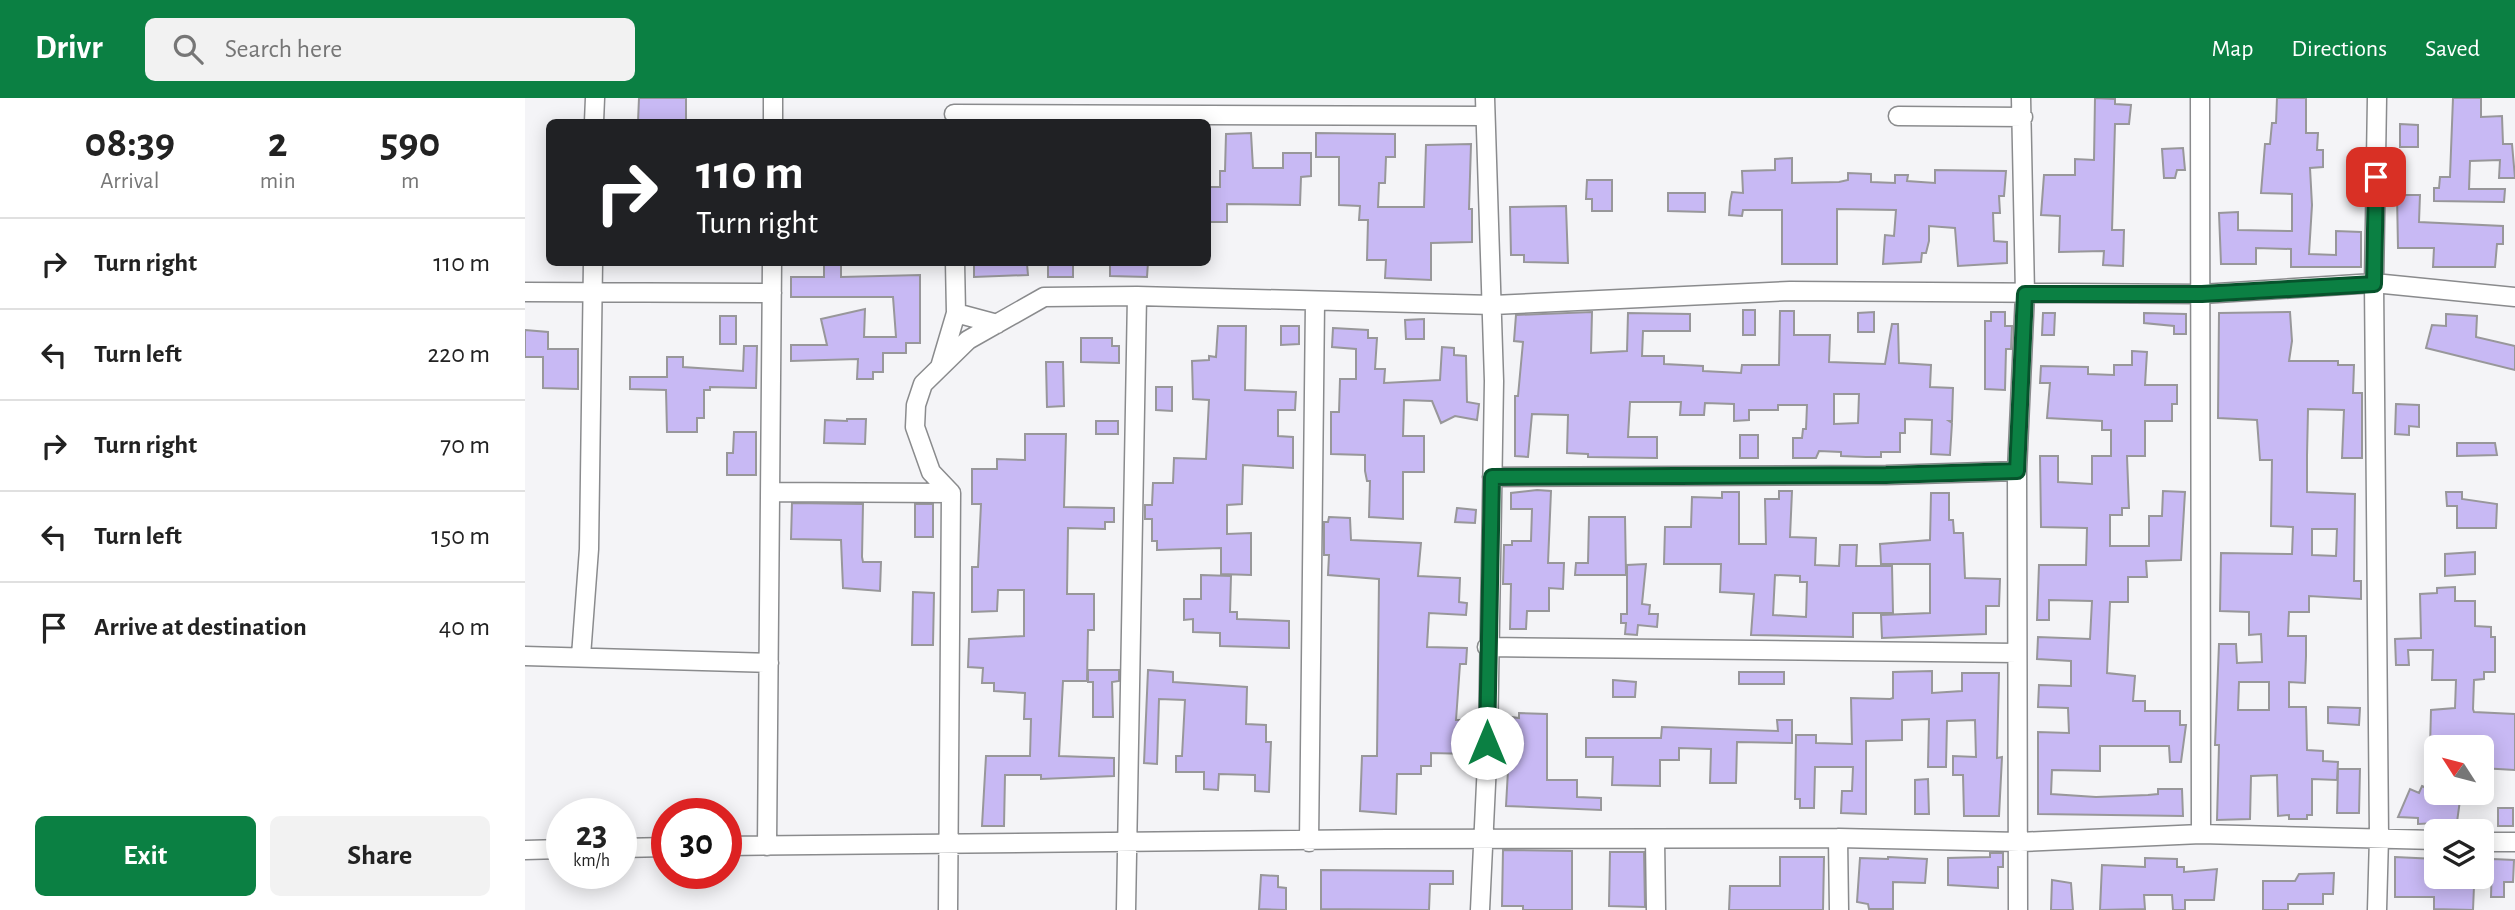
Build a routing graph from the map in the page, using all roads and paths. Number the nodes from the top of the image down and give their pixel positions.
1 (595, 98) edge
2 (773, 98) edge
3 (2021, 98) edge
4 (2200, 98) edge
5 (2377, 98) edge
6 (1485, 107) edge
7 (954, 111) edge
8 (1898, 116) dead end
9 (2022, 117) junction
10 (594, 119) edge
11 (773, 119) edge
12 (593, 266) edge
13 (772, 266) edge
14 (955, 266) edge
15 (2374, 284) junction
16 (525, 292) edge
17 (772, 293) junction
18 (593, 294) junction
19 (2025, 294) junction
20 (2202, 294) junction
21 (1137, 296) junction
22 (2515, 297) edge
23 (1315, 302) junction
24 (1493, 305) junction
25 (956, 313) junction
26 (997, 324) junction
27 (939, 368) junction
28 (2017, 471) junction
29 (1492, 477) junction
30 (771, 492) junction
31 (951, 493) junction
32 (1487, 647) junction
33 (2017, 653) junction
34 (525, 656) edge
35 (581, 656) junction
36 (769, 663) junction
37 (2201, 834) junction
38 (2379, 837) junction
39 (1839, 838) junction
40 (1655, 839) junction
41 (2424, 839) edge
42 (1482, 840) junction
43 (1309, 842) junction
44 (2020, 842) junction
45 (2494, 842) edge
46 (2515, 842) edge
47 (1129, 844) junction
48 (742, 846) edge
49 (767, 846) junction
50 (947, 846) junction
51 (546, 849) edge
52 (525, 850) edge
53 (948, 910) edge
54 (1126, 910) edge
55 (1480, 910) edge
56 (1656, 910) edge
57 (1839, 910) edge
58 (2018, 910) edge
59 (2377, 910) edge

1 - 10 street
2 - 11 street
3 - 9 street
4 - 20 street
5 - 15 street
6 - 7 street
6 - 24 street
8 - 9 street
9 - 19 street
12 - 18 street
13 - 17 street
14 - 25 street
15 - 20 street
15 - 22 street
15 - 38 street
16 - 18 street
17 - 18 street
17 - 30 street
18 - 35 street
19 - 20 street
19 - 24 street
19 - 28 street
20 - 37 street
21 - 23 street
21 - 26 street
21 - 47 street
23 - 24 street
23 - 43 street
24 - 29 street
25 - 26 street
25 - 27 street
26 - 27 street
27 - 31 street
28 - 29 street
28 - 33 street
29 - 32 street
30 - 31 street
30 - 36 street
31 - 50 street
32 - 33 street
32 - 42 street
33 - 44 street
34 - 35 street
35 - 36 street
36 - 49 street
37 - 38 street
37 - 44 street
38 - 41 street
38 - 59 street
39 - 40 street
39 - 44 street
39 - 57 street
40 - 42 street
40 - 56 street
42 - 43 street
42 - 55 street
43 - 47 street
44 - 58 street
45 - 46 street
47 - 50 street
47 - 54 street
48 - 49 street
49 - 50 street
50 - 53 street
51 - 52 street

